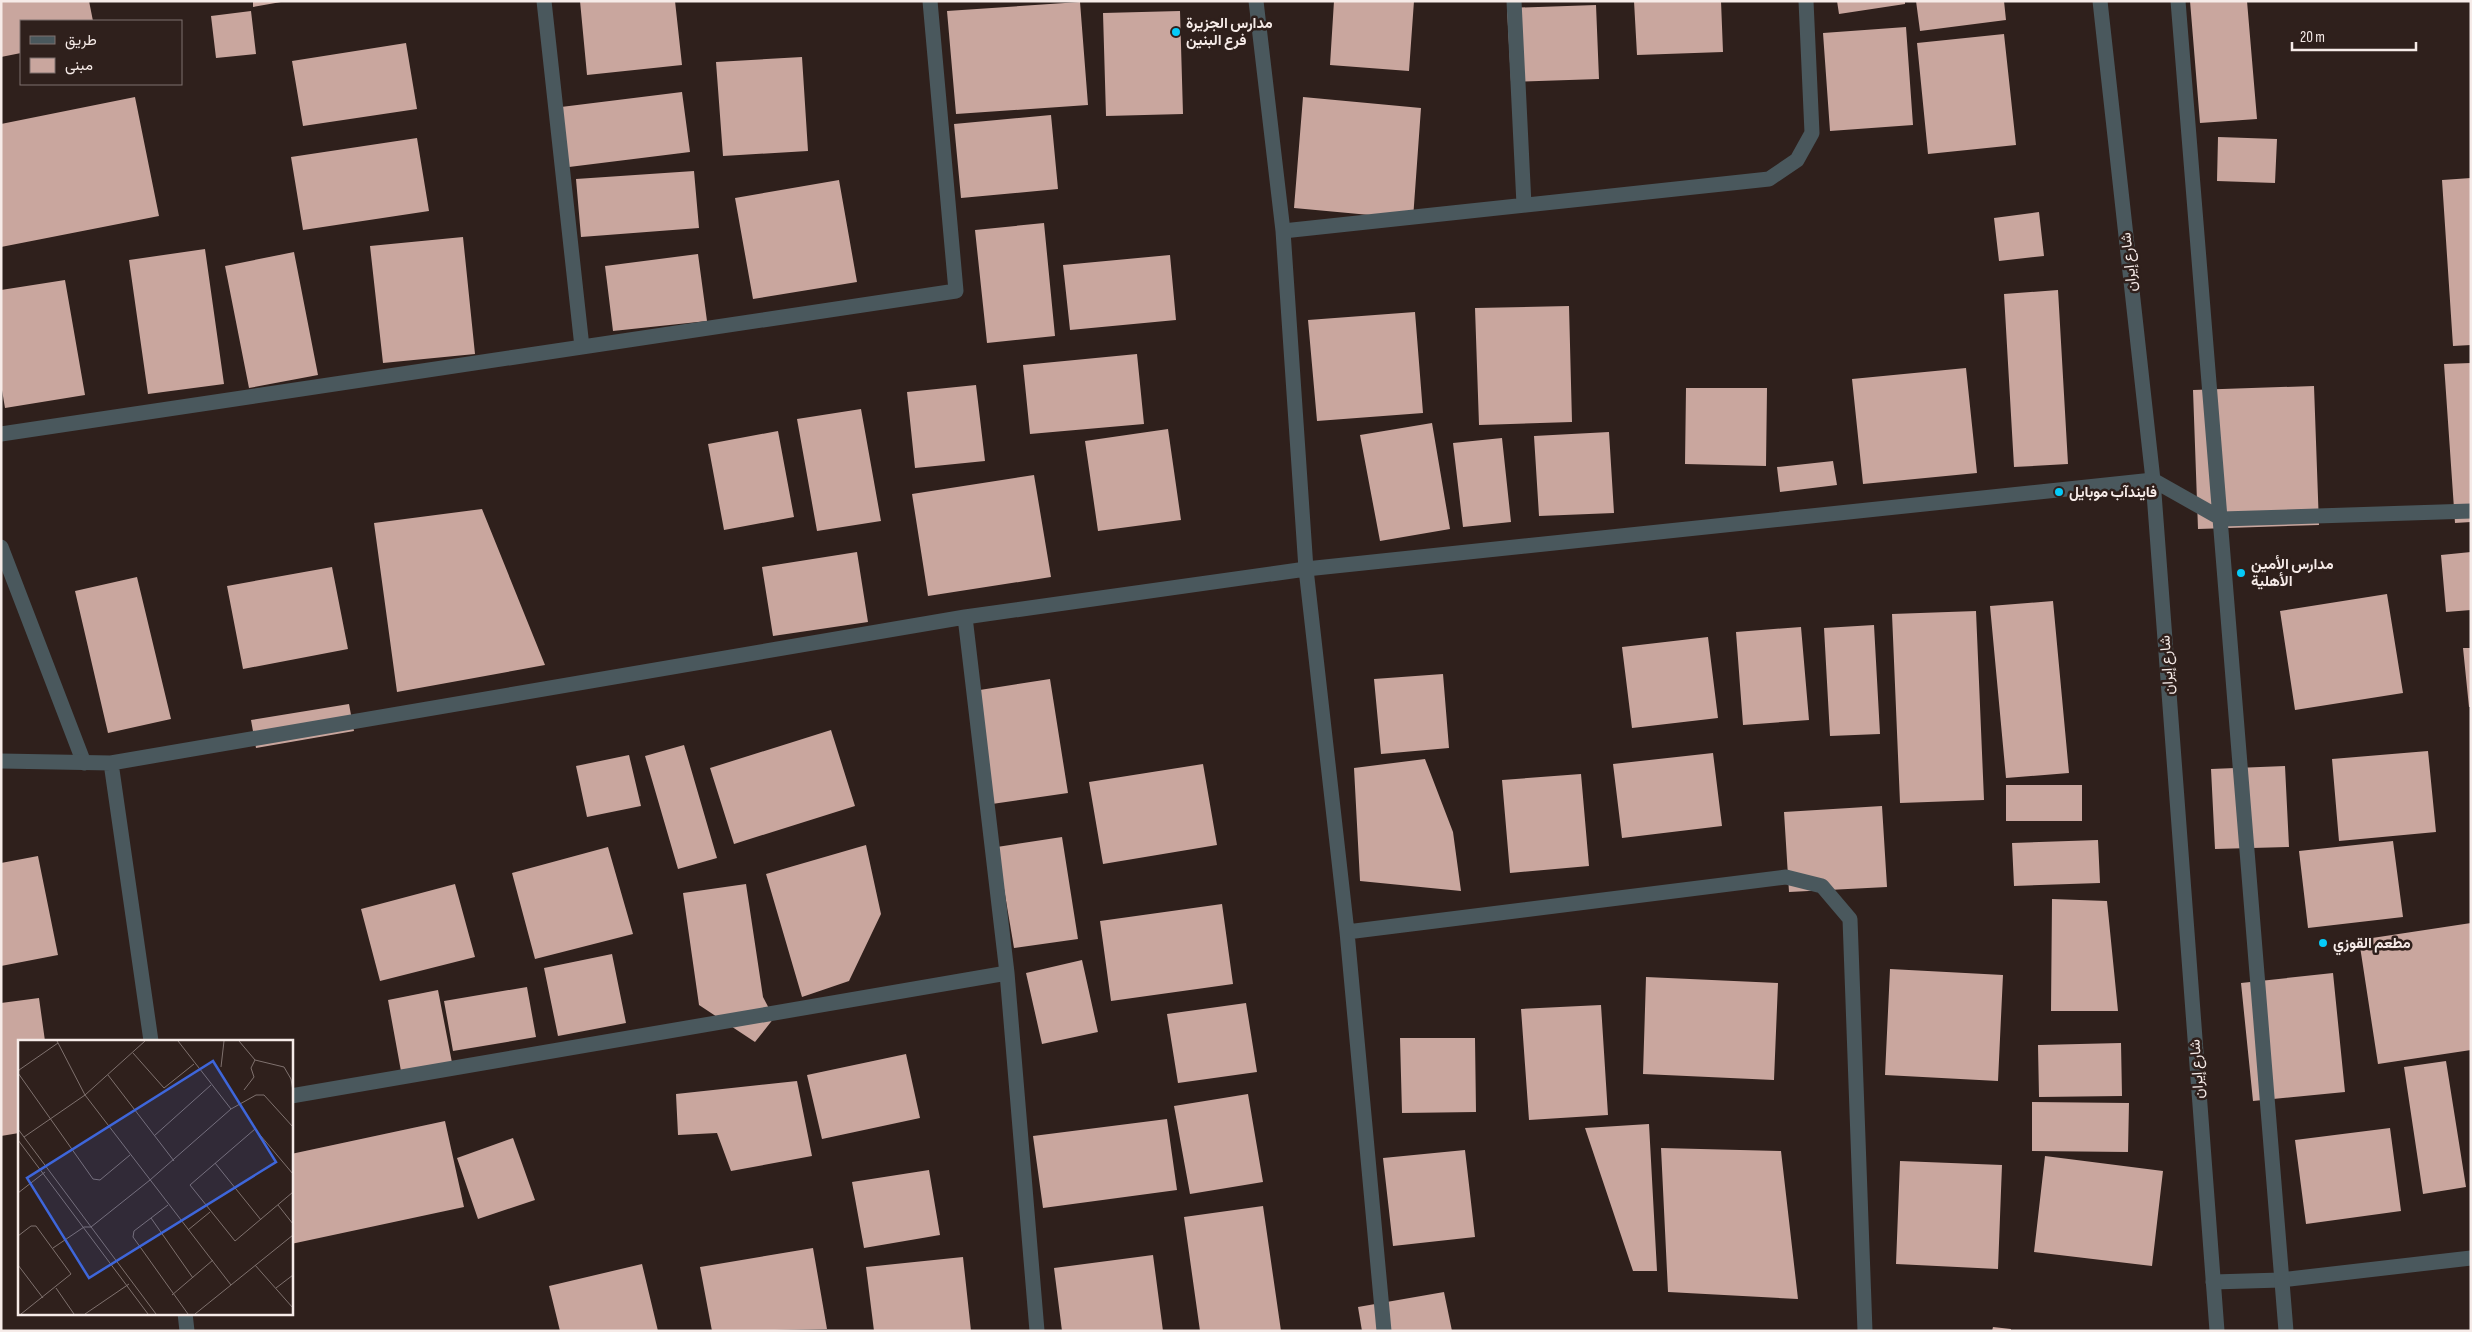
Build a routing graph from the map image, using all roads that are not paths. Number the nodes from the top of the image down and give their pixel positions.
1 (544, 1) edge
2 (930, 1) edge
3 (1256, 1) edge
4 (1514, 1) edge
5 (1806, 1) edge
6 (2100, 1) edge
7 (2178, 1) edge
8 (1524, 205) junction
9 (1283, 231) junction
10 (582, 347) junction
11 (1, 434) edge
12 (2153, 480) junction
13 (2471, 511) edge
14 (2222, 519) junction
15 (1, 547) edge
16 (1306, 569) junction
17 (965, 617) junction
18 (1, 761) edge
19 (84, 763) junction
20 (111, 763) junction
21 (1347, 932) junction
22 (1007, 973) junction
23 (151, 1040) edge
24 (292, 1096) edge
25 (2471, 1258) edge
26 (2281, 1280) junction
27 (2212, 1282) junction
28 (185, 1314) edge
29 (187, 1331) edge
30 (1037, 1331) edge
31 (1384, 1331) edge
32 (1866, 1331) edge
33 (2217, 1331) edge
34 (2286, 1331) edge

1 - 10 street
2 - 10 street
3 - 9 street
4 - 8 street
5 - 8 street
6 - 12 street, شارع إيران
7 - 14 street
8 - 9 street
9 - 16 street
10 - 11 street
12 - 14 street
12 - 16 street
12 - 27 street, شارع إيران
13 - 14 street
14 - 26 street
15 - 19 street
16 - 17 street
16 - 21 street
17 - 20 street
17 - 22 street
18 - 19 street
19 - 20 street
20 - 23 street
21 - 31 street
21 - 32 street
22 - 24 street
22 - 30 street
25 - 26 street
26 - 27 street
26 - 34 street
27 - 33 street, شارع إيران
28 - 29 street

